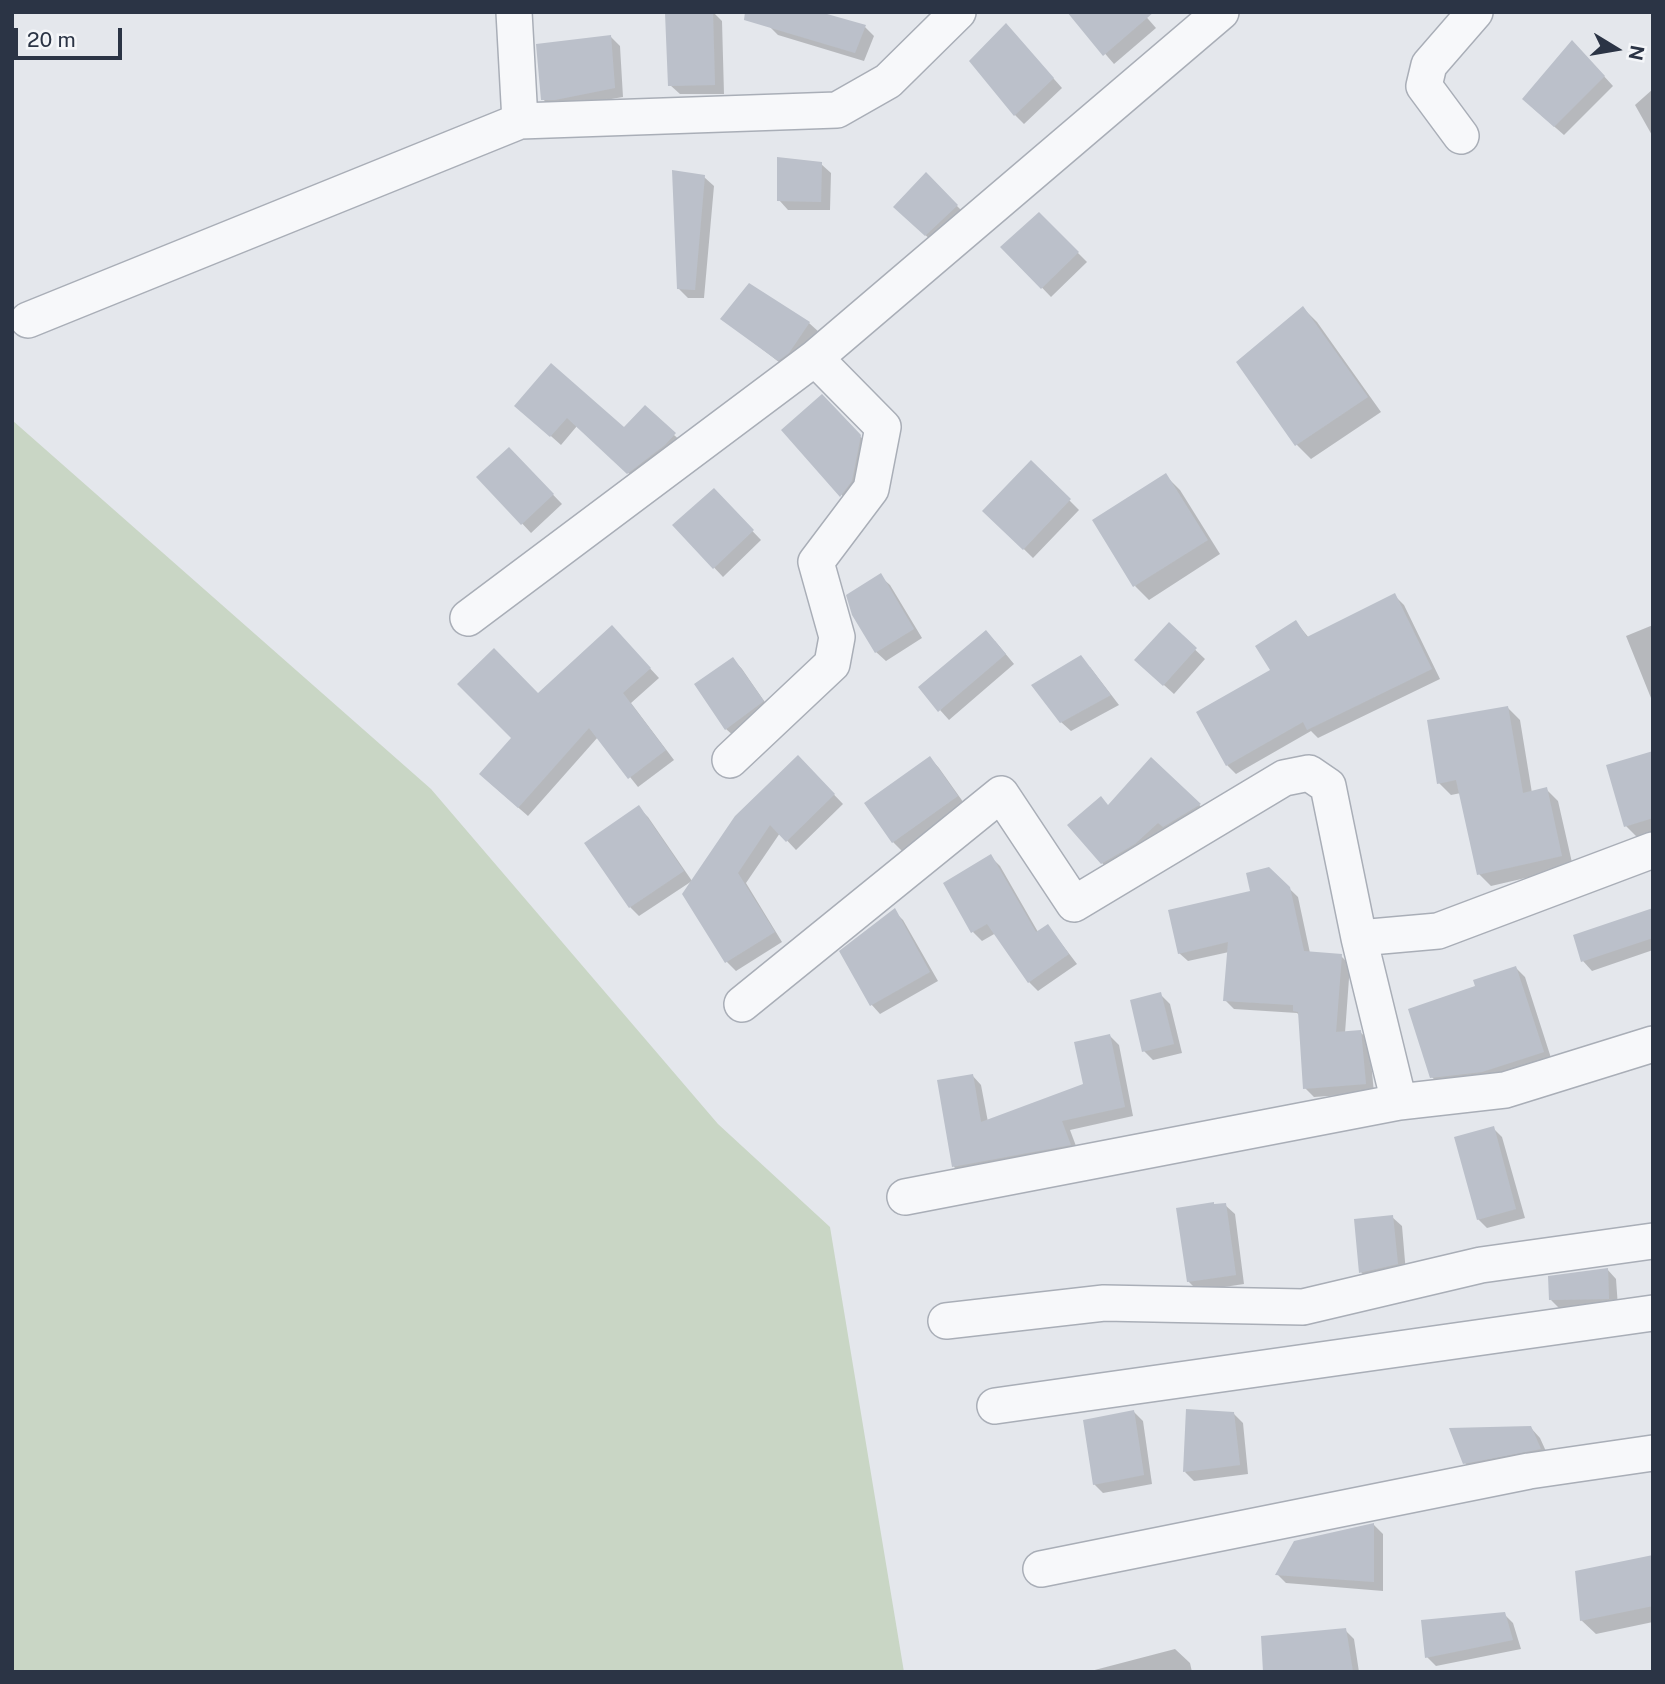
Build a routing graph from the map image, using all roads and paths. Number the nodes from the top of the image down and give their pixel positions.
1 (514, 12) edge
2 (958, 12) edge
3 (1221, 12) edge
4 (1475, 12) edge
5 (520, 121) junction
6 (1461, 136) dead end
7 (28, 320) dead end
8 (815, 358) junction
9 (468, 618) dead end
10 (730, 760) dead end
11 (1653, 850) edge
12 (1359, 938) junction
13 (742, 1004) dead end
14 (1653, 1044) edge
15 (1399, 1102) junction
16 (905, 1197) dead end
17 (1653, 1241) edge
18 (1653, 1313) edge
19 (946, 1321) dead end
20 (995, 1406) dead end
21 (1653, 1452) edge
22 (1041, 1569) dead end

1 - 5 street
2 - 5 street
3 - 8 street
4 - 6 street
5 - 7 street
8 - 9 street
8 - 10 street
11 - 12 street
12 - 13 street
12 - 15 street
14 - 15 street
15 - 16 street
17 - 19 street
18 - 20 street
21 - 22 street

